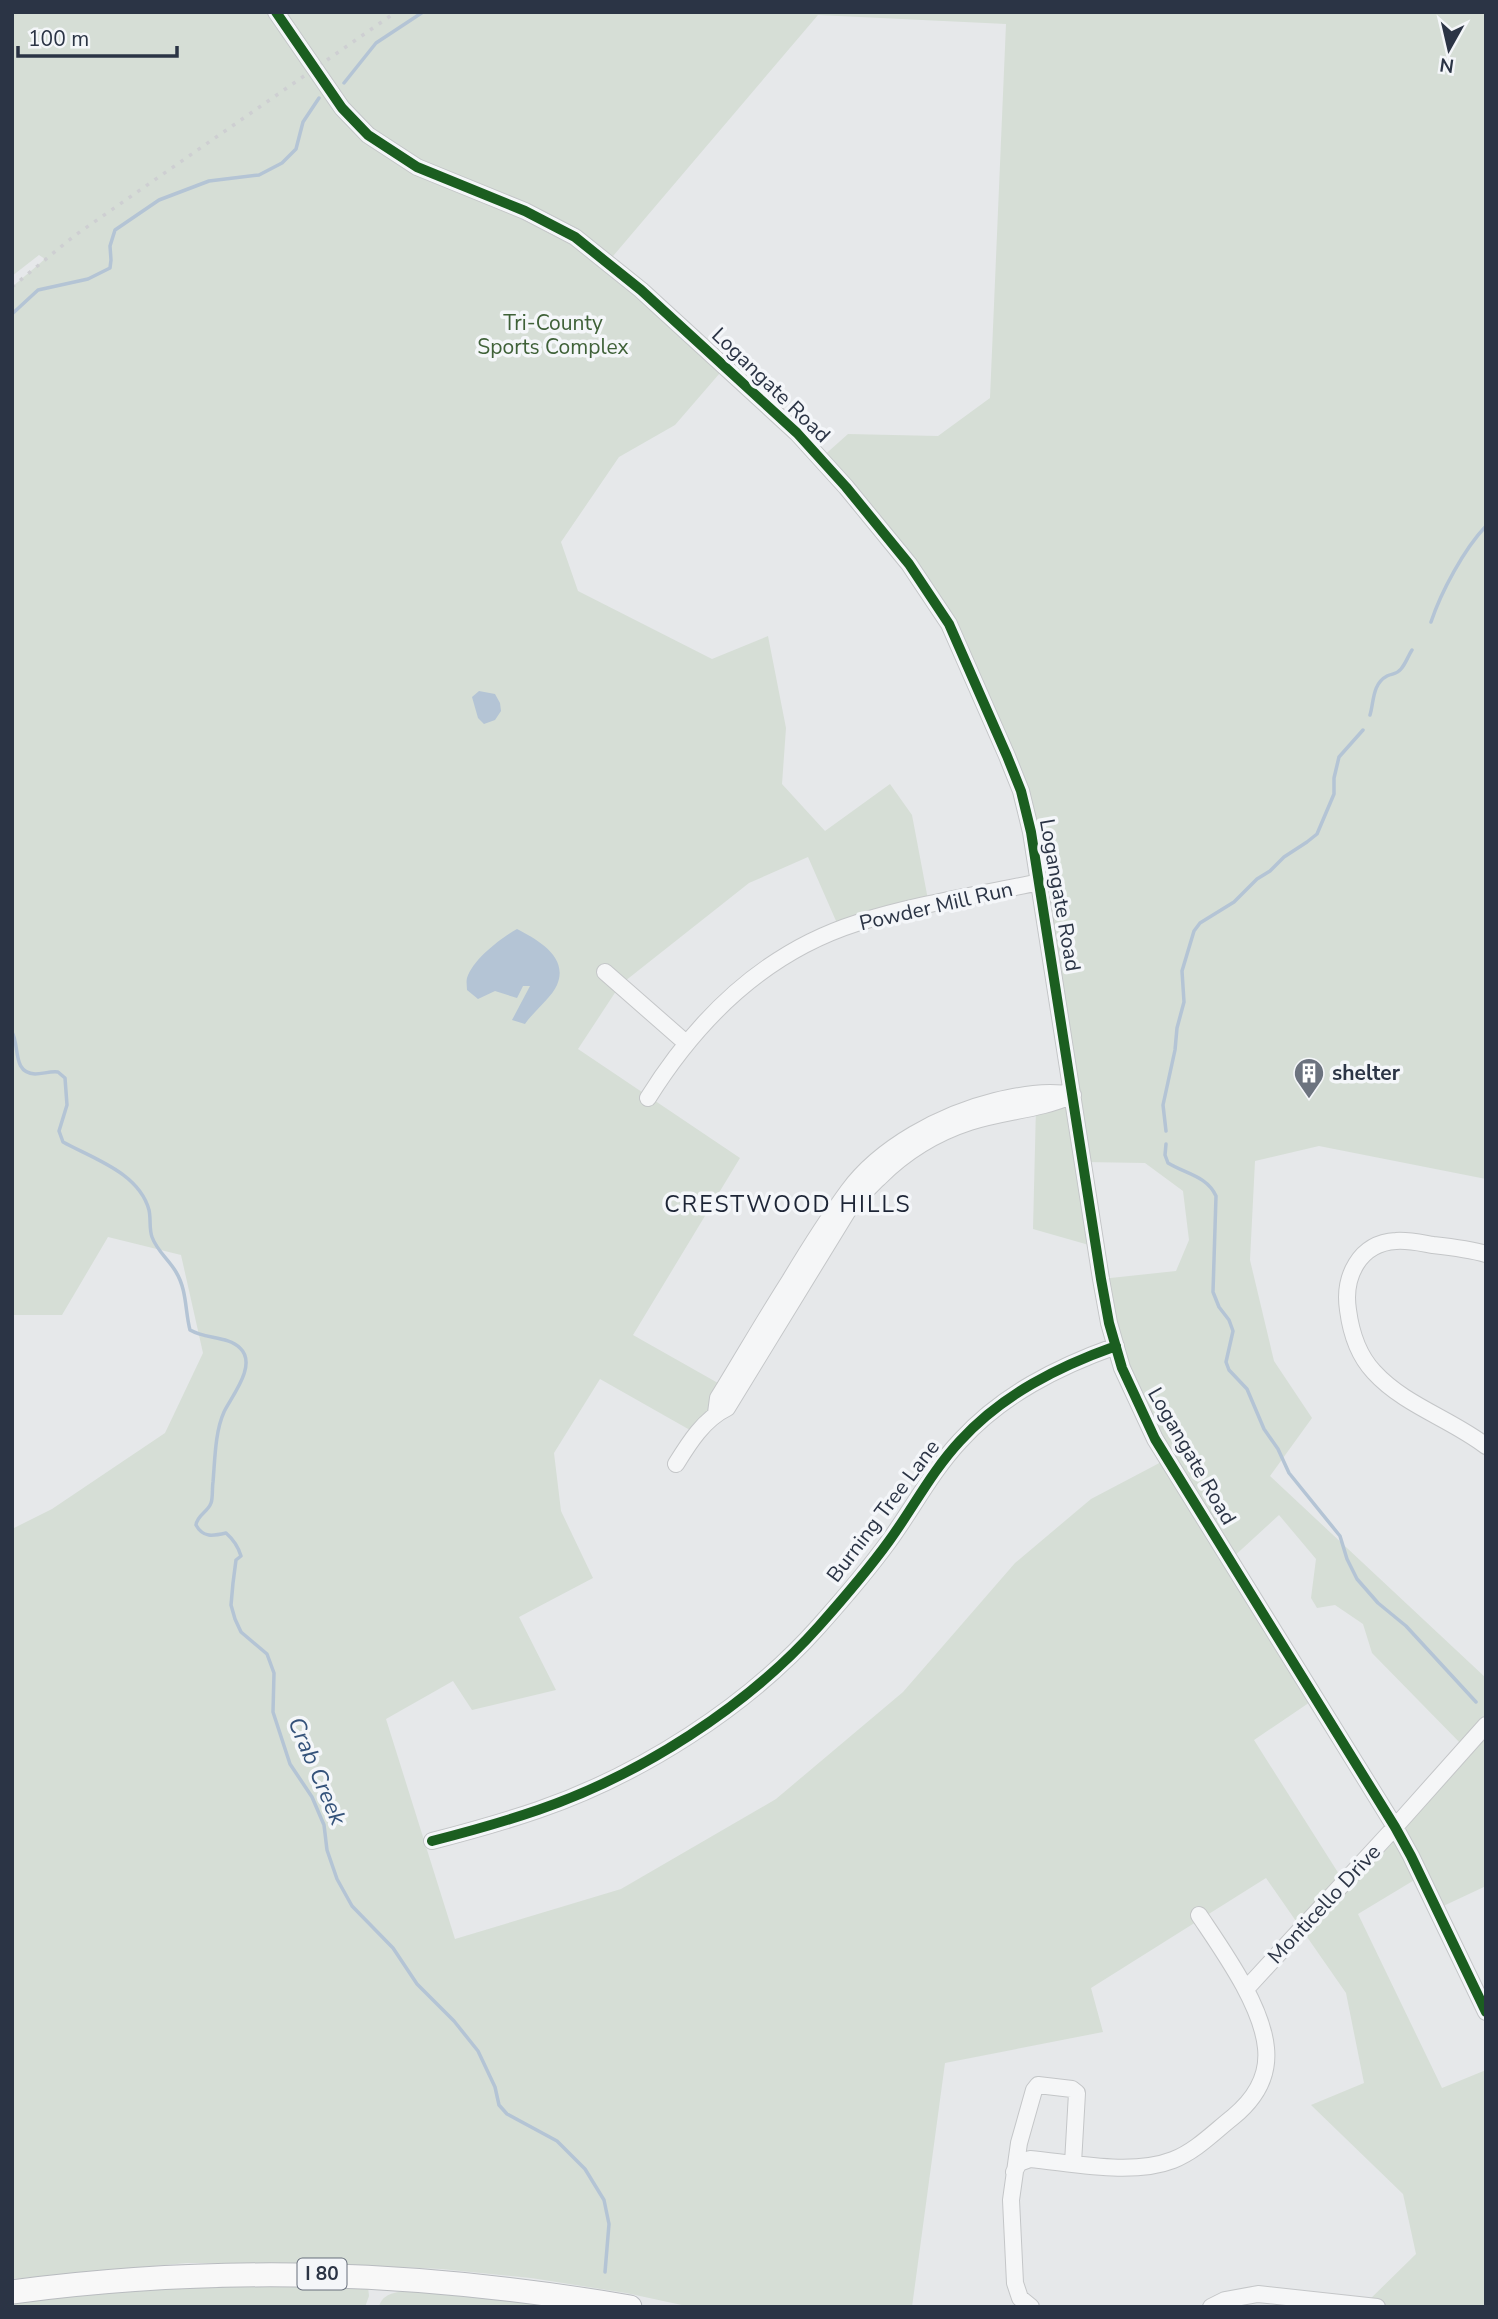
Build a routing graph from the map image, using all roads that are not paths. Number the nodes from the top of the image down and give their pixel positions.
1 (276, 12) edge
2 (1040, 882) junction
3 (605, 972) dead end
4 (686, 1043) junction
5 (1073, 1095) junction
6 (648, 1098) dead end
7 (1486, 1254) edge
8 (1116, 1346) junction
9 (1486, 1446) edge
10 (676, 1464) dead end
11 (1486, 1725) edge
12 (1395, 1827) junction
13 (432, 1841) dead end
14 (1199, 1915) dead end
15 (1246, 1989) junction
16 (1486, 2012) edge
17 (1073, 2163) junction
18 (1014, 2172) junction
19 (12, 2291) edge
20 (630, 2307) edge
21 (1031, 2307) edge
22 (1210, 2307) edge
23 (1377, 2307) edge

1 - 2 street, Logangate Road
2 - 4 street, Powder Mill Run
2 - 5 street, Logangate Road
3 - 4 street
4 - 6 street, Powder Mill Run
5 - 8 street, Logangate Road
5 - 10 street
7 - 9 street
8 - 12 street, Logangate Road
8 - 13 street, Burning Tree Lane
11 - 12 street, Monticello Drive
12 - 15 street, Monticello Drive
12 - 16 street, Logangate Road
14 - 15 street
15 - 17 street
17 - 18 street
17 - 18 street
18 - 21 street
19 - 20 highway, I 80
22 - 23 street

